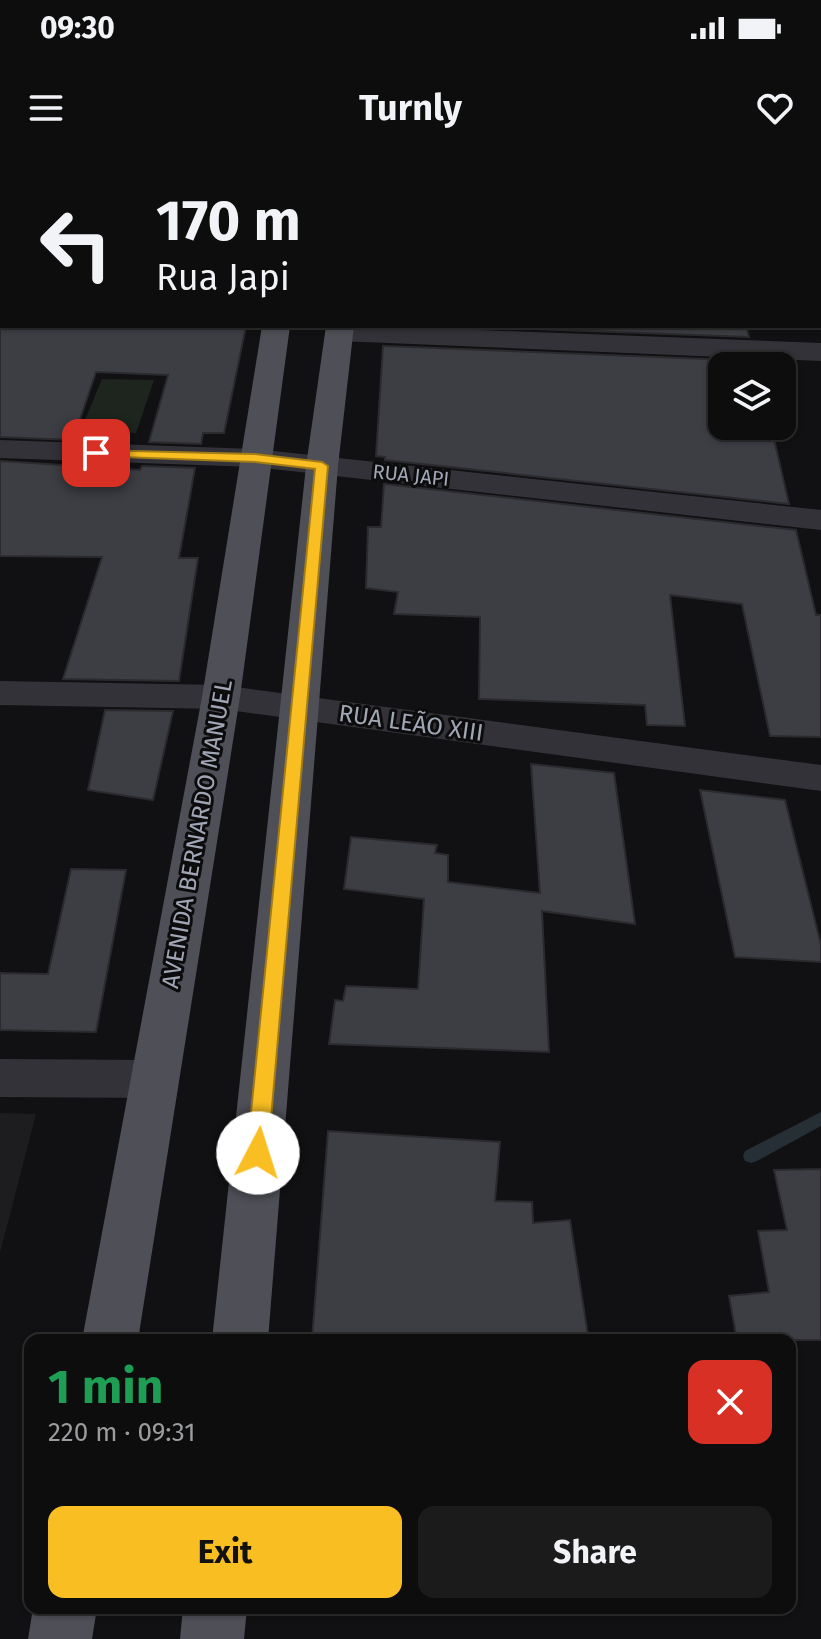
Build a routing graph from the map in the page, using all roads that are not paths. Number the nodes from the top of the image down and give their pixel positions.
1 (276, 328) edge
2 (339, 330) edge
3 (566, 334) edge
4 (710, 338) edge
5 (821, 352) edge
6 (0, 449) edge
7 (255, 458) junction
8 (322, 466) junction
9 (821, 520) edge
10 (0, 693) edge
11 (221, 697) junction
12 (301, 708) junction
13 (821, 778) edge
14 (0, 1078) edge
15 (154, 1079) junction
16 (111, 1334) edge
17 (241, 1334) edge
18 (64, 1614) edge
19 (214, 1614) edge
20 (60, 1639) edge
21 (212, 1639) edge

1 - 7 main road, AVENIDA BERNARDO MANUEL
2 - 3 street
2 - 8 main road
3 - 4 street
4 - 5 street
6 - 7 street, RUA JAPI
7 - 8 street, RUA JAPI
7 - 11 main road, AVENIDA BERNARDO MANUEL
8 - 9 street, RUA JAPI
8 - 12 main road
10 - 11 street, RUA LEÃO XIII
11 - 12 street, RUA LEÃO XIII
11 - 15 main road, AVENIDA BERNARDO MANUEL
12 - 13 street, RUA LEÃO XIII
12 - 17 main road
14 - 15 street
15 - 16 main road, AVENIDA BERNARDO MANUEL
18 - 20 main road
19 - 21 main road

